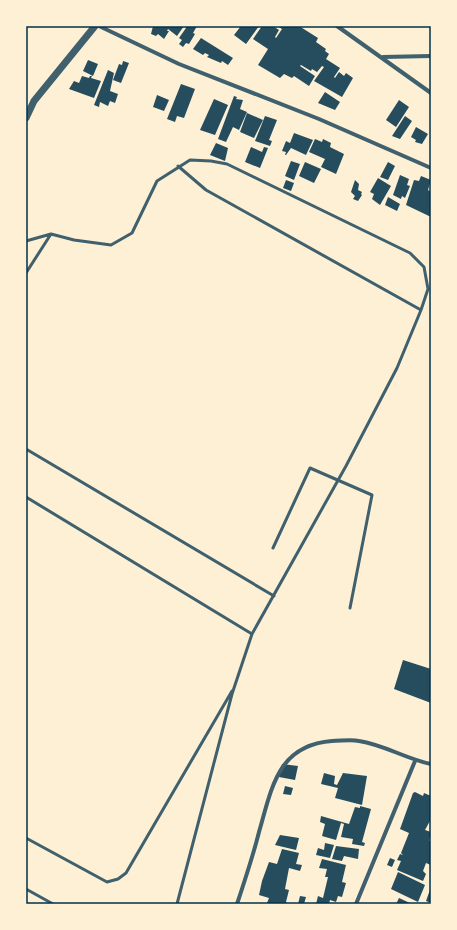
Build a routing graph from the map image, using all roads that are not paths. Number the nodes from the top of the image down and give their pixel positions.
1 (95, 26) edge
2 (99, 26) edge
3 (337, 26) edge
4 (431, 56) edge
5 (383, 57) junction
6 (431, 93) edge
7 (26, 118) edge
8 (178, 166) junction
9 (431, 168) edge
10 (51, 234) junction
11 (26, 241) edge
12 (26, 273) edge
13 (421, 310) junction
14 (26, 449) edge
15 (338, 481) junction
16 (26, 497) edge
17 (273, 548) dead end
18 (274, 596) junction
19 (350, 608) dead end
20 (252, 634) junction
21 (235, 686) junction
22 (416, 761) junction
23 (431, 764) edge
24 (26, 838) edge
25 (26, 889) edge
26 (53, 904) edge
27 (177, 904) edge
28 (237, 904) edge
29 (356, 904) edge

1 - 7 street
2 - 9 street
3 - 5 street
4 - 5 street
5 - 6 street
8 - 10 lane
8 - 13 lane
8 - 13 lane
10 - 11 lane
10 - 12 lane
13 - 15 lane
14 - 18 lane
15 - 17 lane
15 - 18 lane
15 - 19 lane
16 - 20 lane
18 - 20 lane
20 - 21 lane
21 - 24 lane
21 - 27 lane
22 - 23 street
22 - 28 street
22 - 29 street
25 - 26 lane

